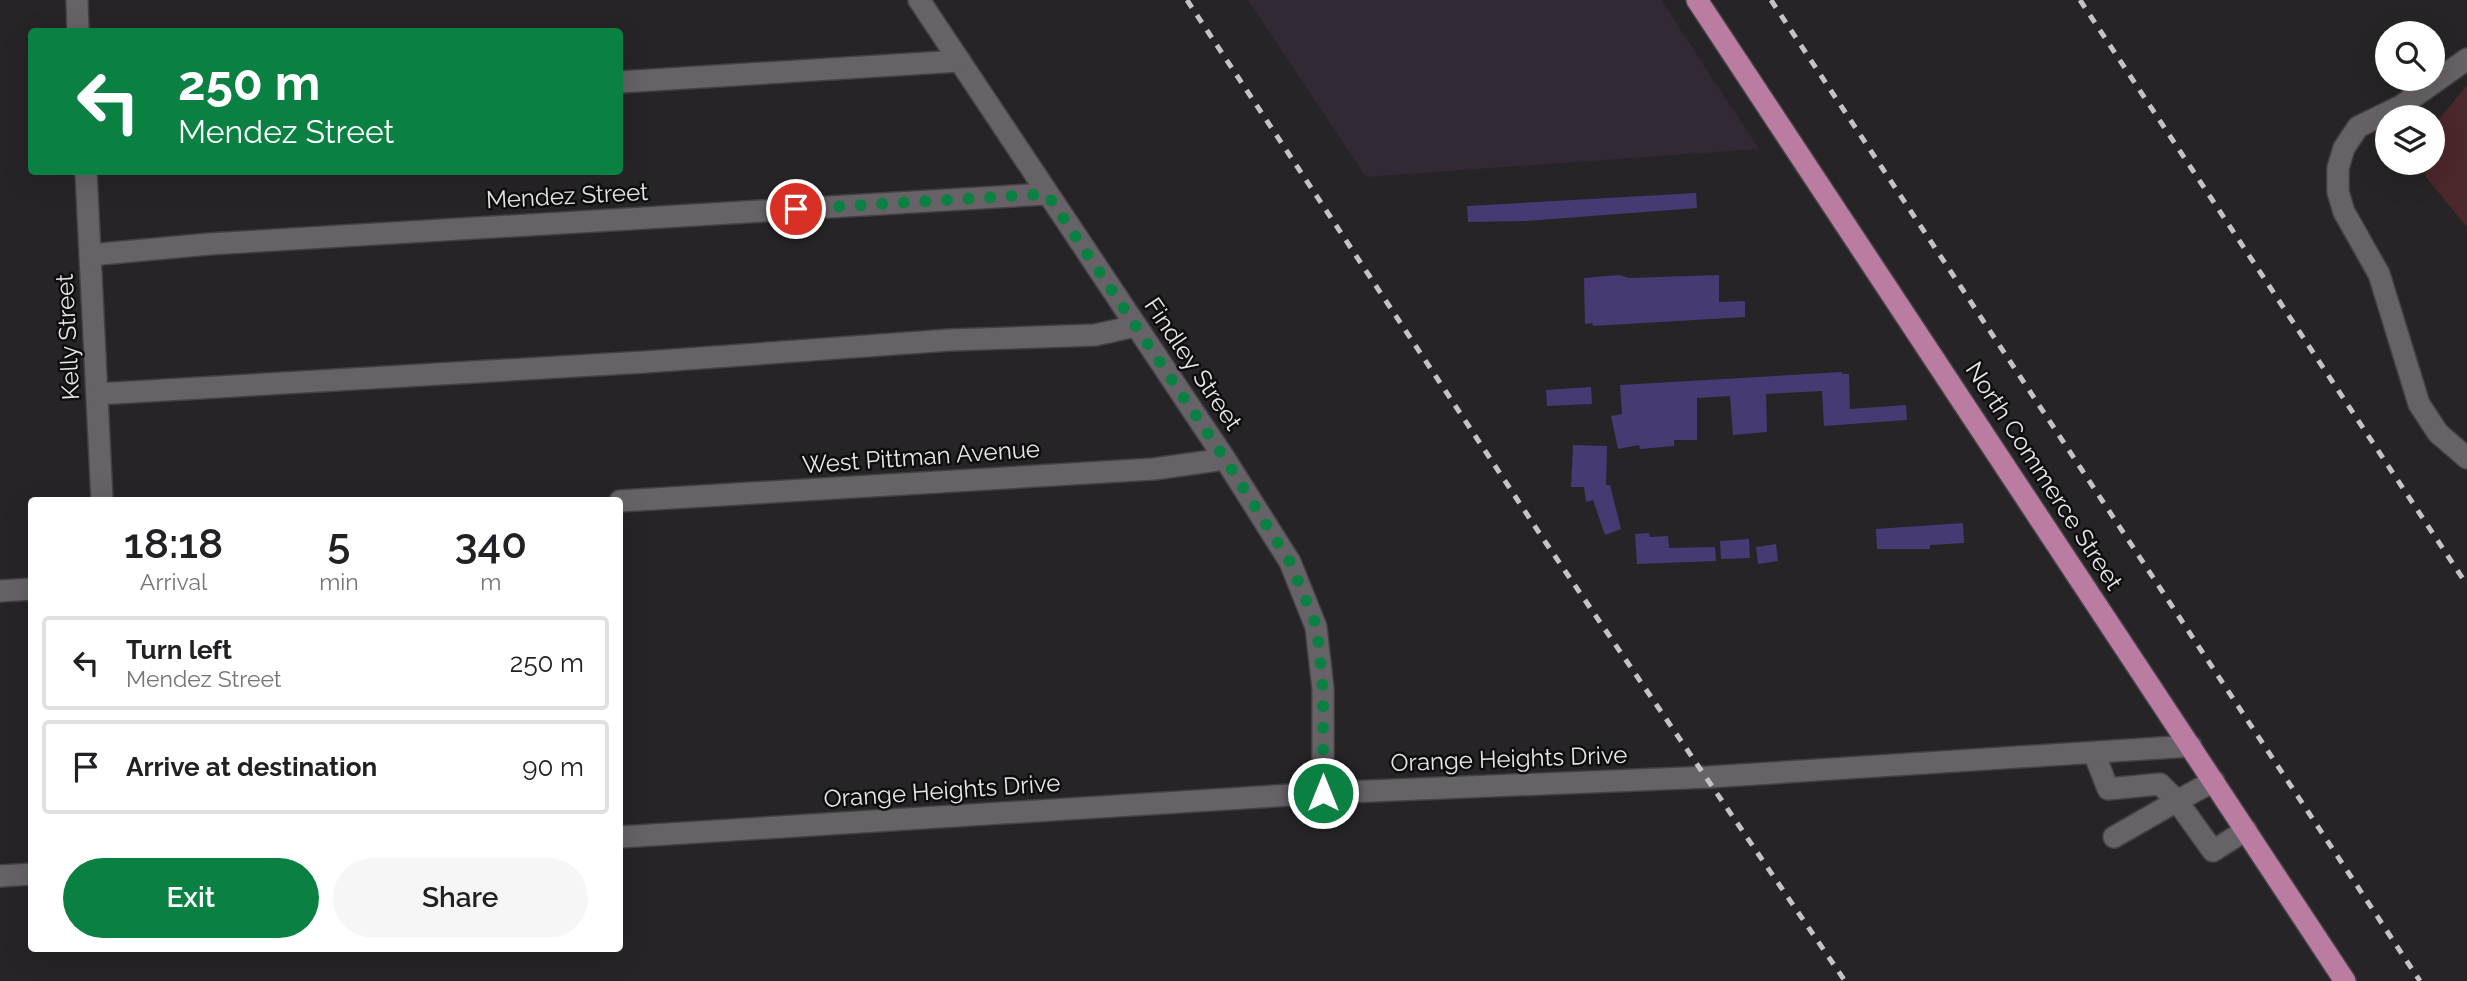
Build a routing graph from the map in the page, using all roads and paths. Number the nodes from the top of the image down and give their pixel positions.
1 (77, 0) edge
2 (919, 0) edge
3 (1697, 0) edge
4 (78, 28) edge
5 (2467, 59) edge
6 (960, 61) junction
7 (623, 82) edge
8 (86, 175) edge
9 (1047, 194) junction
10 (90, 254) junction
11 (1136, 326) junction
12 (97, 394) junction
13 (2467, 458) edge
14 (1225, 459) junction
15 (102, 497) edge
16 (623, 501) edge
17 (28, 589) edge
18 (0, 591) edge
19 (2191, 746) junction
20 (2094, 753) junction
21 (2214, 781) junction
22 (1323, 793) junction
23 (2177, 801) junction
24 (2246, 830) junction
25 (623, 837) edge
26 (2114, 837) dead end
27 (28, 874) edge
28 (0, 876) edge
29 (2345, 981) edge

1 - 4 street
2 - 6 street, Findley Street
3 - 19 main road, North Commerce Street
5 - 13 street
6 - 7 street
6 - 9 street, Findley Street
8 - 10 street, Kelly Street
9 - 10 street, Mendez Street
9 - 11 street, Findley Street
10 - 12 street, Kelly Street
11 - 12 street
11 - 14 street, Findley Street
12 - 15 street, Kelly Street
14 - 16 street, West Pittman Avenue
14 - 22 street, Findley Street
17 - 18 street
19 - 20 street, Orange Heights Drive
19 - 21 main road, North Commerce Street
20 - 22 street, Orange Heights Drive
20 - 23 street
21 - 23 street
21 - 24 main road, North Commerce Street
22 - 25 street, Orange Heights Drive
23 - 24 street
23 - 26 street
24 - 29 main road, North Commerce Street
27 - 28 street

